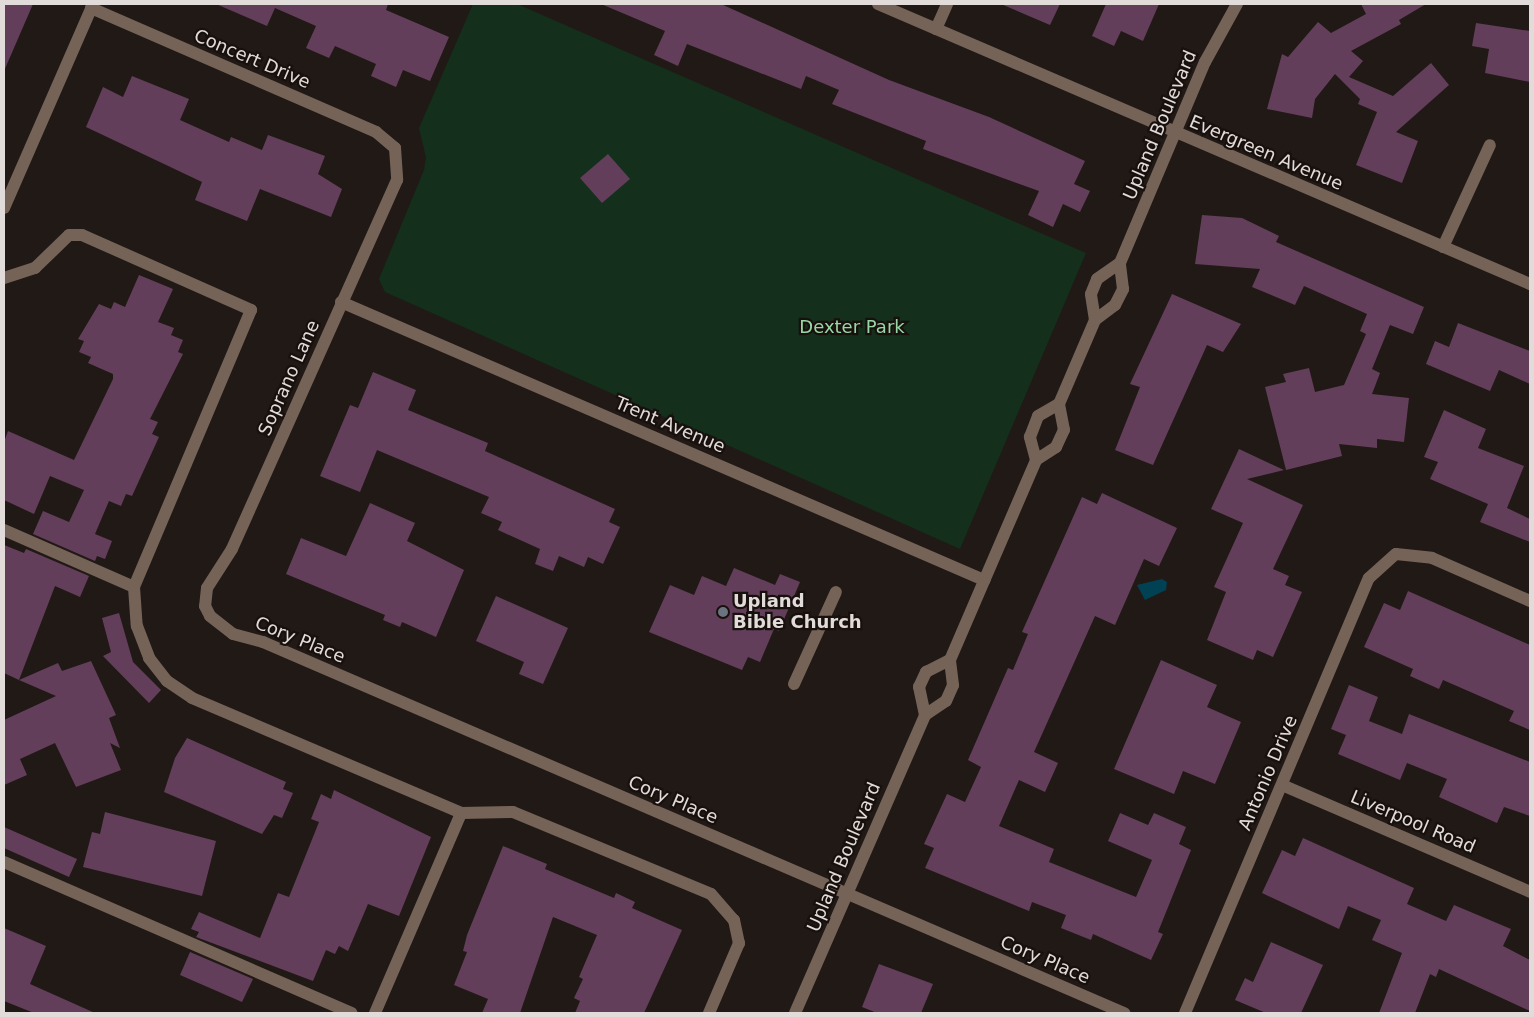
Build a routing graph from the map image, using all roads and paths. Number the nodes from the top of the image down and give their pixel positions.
1 (878, 4) edge
2 (947, 4) edge
3 (1237, 4) edge
4 (92, 6) edge
5 (936, 29) junction
6 (1175, 134) junction
7 (1490, 144) dead end
8 (395, 148) joint
9 (4, 208) edge
10 (1443, 247) junction
11 (1120, 263) junction
12 (4, 278) edge
13 (1530, 284) edge
14 (341, 302) junction
15 (1095, 320) junction
16 (1059, 404) junction
17 (1036, 460) junction
18 (4, 530) edge
19 (984, 580) junction
20 (134, 587) junction
21 (836, 592) dead end
22 (1530, 601) edge
23 (210, 616) joint
24 (950, 660) junction
25 (794, 684) dead end
26 (924, 715) junction
27 (1282, 785) junction
28 (461, 813) junction
29 (4, 862) edge
30 (1530, 892) edge
31 (847, 894) junction
32 (327, 1008) edge
33 (352, 1013) edge
34 (375, 1013) edge
35 (709, 1013) edge
36 (795, 1013) edge
37 (1124, 1013) edge
38 (1185, 1013) edge

1 - 5 street, Evergreen Avenue
2 - 5 street
3 - 6 street, Upland Boulevard
4 - 8 street, Concert Drive
4 - 9 street
5 - 6 street, Evergreen Avenue
6 - 10 street, Evergreen Avenue
6 - 11 street, Upland Boulevard
7 - 10 street
8 - 14 street, Soprano Lane
10 - 13 street, Evergreen Avenue
11 - 15 street, Upland Boulevard
11 - 15 street
12 - 20 street
14 - 19 street, Trent Avenue
14 - 23 street, Soprano Lane
15 - 16 street
16 - 17 street
16 - 17 street
17 - 19 street
18 - 20 street
19 - 24 street
20 - 28 street
21 - 25 street
22 - 27 street, Antonio Drive
23 - 31 street, Cory Place
24 - 26 street
24 - 26 street
26 - 31 street, Upland Boulevard
27 - 30 street, Liverpool Road
27 - 38 street, Antonio Drive
28 - 34 street
28 - 35 street
29 - 32 street
31 - 36 street, Upland Boulevard
31 - 37 street, Cory Place
32 - 33 street

